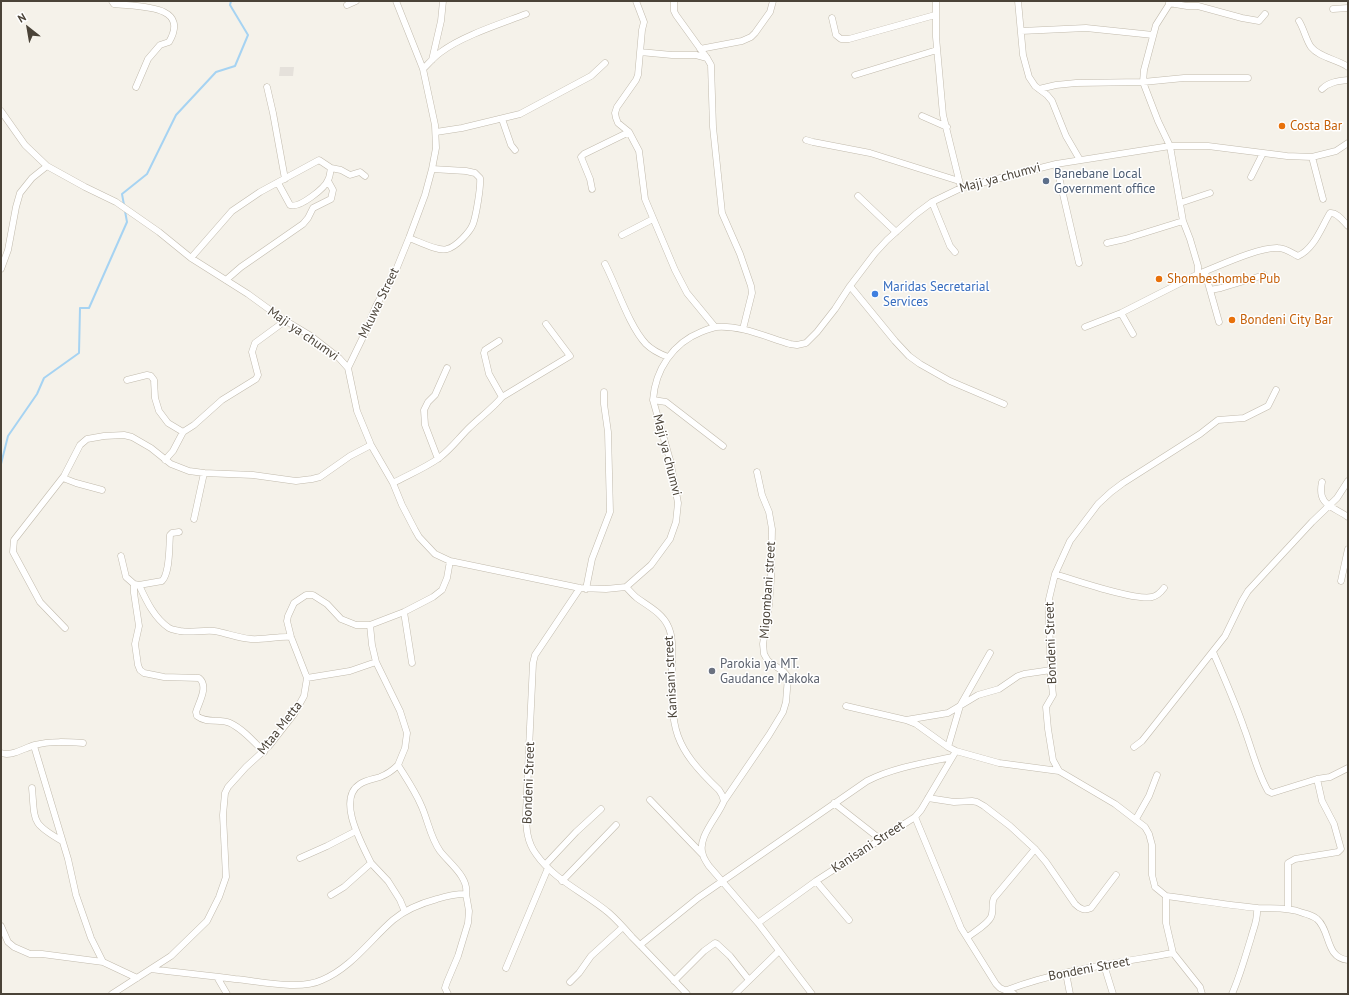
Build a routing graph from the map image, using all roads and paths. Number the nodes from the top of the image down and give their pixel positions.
1 (112, 1) edge
2 (356, 1) edge
3 (396, 1) edge
4 (443, 1) edge
5 (636, 1) edge
6 (674, 1) edge
7 (773, 1) edge
8 (936, 1) edge
9 (1018, 1) edge
10 (1170, 2) edge
11 (347, 5) dead end
12 (1348, 8) edge
13 (1333, 9) dead end
14 (526, 14) dead end
15 (1265, 14) dead end
16 (935, 15) junction
17 (832, 18) dead end
18 (1299, 21) dead end
19 (1021, 31) junction
20 (1153, 35) junction
21 (700, 49) junction
22 (937, 50) junction
23 (640, 52) junction
24 (708, 58) junction
25 (432, 60) junction
26 (605, 63) dead end
27 (1348, 67) edge
28 (423, 69) junction
29 (855, 75) dead end
30 (1248, 78) dead end
31 (1348, 80) edge
32 (1143, 82) junction
33 (136, 87) dead end
34 (267, 87) dead end
35 (1039, 89) junction
36 (1322, 90) dead end
37 (1, 111) edge
38 (922, 116) dead end
39 (502, 119) junction
40 (947, 128) junction
41 (436, 132) junction
42 (629, 132) junction
43 (806, 140) dead end
44 (1348, 143) edge
45 (1170, 146) junction
46 (515, 150) dead end
47 (1263, 153) junction
48 (1312, 157) junction
49 (1080, 160) junction
50 (1056, 164) junction
51 (47, 166) junction
52 (331, 168) junction
53 (432, 169) junction
54 (364, 176) dead end
55 (1251, 177) dead end
56 (285, 179) junction
57 (328, 181) junction
58 (959, 181) junction
59 (278, 183) junction
60 (961, 188) junction
61 (592, 189) dead end
62 (1210, 193) dead end
63 (858, 196) dead end
64 (1323, 199) dead end
65 (932, 202) junction
66 (1180, 203) junction
67 (653, 219) junction
68 (1183, 220) junction
69 (1348, 226) edge
70 (896, 232) junction
71 (622, 235) dead end
72 (409, 238) junction
73 (1, 243) edge
74 (1107, 243) dead end
75 (9, 244) junction
76 (955, 252) dead end
77 (191, 258) junction
78 (1079, 263) dead end
79 (605, 264) dead end
80 (1, 268) edge
81 (1205, 272) junction
82 (1198, 274) junction
83 (1264, 275) dead end
84 (226, 280) junction
85 (850, 286) junction
86 (1210, 290) junction
87 (1121, 313) junction
88 (285, 321) junction
89 (1219, 322) dead end
90 (546, 324) dead end
91 (715, 327) junction
92 (1085, 327) dead end
93 (743, 329) junction
94 (1133, 334) dead end
95 (499, 342) dead end
96 (668, 357) junction
97 (348, 368) junction
98 (447, 368) dead end
99 (127, 380) dead end
100 (1276, 390) dead end
101 (604, 392) dead end
102 (502, 397) junction
103 (653, 400) junction
104 (1004, 404) dead end
105 (183, 432) junction
106 (371, 445) junction
107 (723, 446) dead end
108 (438, 459) junction
109 (165, 460) junction
110 (757, 472) dead end
111 (204, 473) junction
112 (63, 478) junction
113 (1348, 481) edge
114 (1322, 482) dead end
115 (393, 483) junction
116 (102, 490) dead end
117 (1329, 505) junction
118 (1348, 516) edge
119 (194, 519) dead end
120 (179, 532) dead end
121 (1348, 548) edge
122 (121, 556) dead end
123 (450, 561) junction
124 (1054, 574) junction
125 (1341, 581) dead end
126 (137, 584) junction
127 (626, 587) junction
128 (1164, 588) dead end
129 (583, 589) junction
130 (404, 612) junction
131 (370, 625) junction
132 (65, 628) dead end
133 (291, 637) junction
134 (1213, 652) junction
135 (990, 653) dead end
136 (376, 662) junction
137 (412, 663) dead end
138 (1051, 670) junction
139 (307, 678) junction
140 (846, 706) dead end
141 (960, 706) junction
142 (906, 720) junction
143 (83, 743) dead end
144 (34, 746) junction
145 (948, 747) junction
146 (1134, 747) dead end
147 (956, 751) junction
148 (264, 752) junction
149 (1, 753) edge
150 (952, 757) junction
151 (398, 765) junction
152 (1348, 768) edge
153 (1059, 771) junction
154 (1157, 775) dead end
155 (1317, 779) junction
156 (32, 788) dead end
157 (928, 798) junction
158 (650, 800) dead end
159 (724, 801) junction
160 (834, 803) junction
161 (601, 809) dead end
162 (915, 817) junction
163 (1136, 819) junction
164 (616, 825) dead end
165 (356, 830) junction
166 (880, 839) junction
167 (62, 841) junction
168 (1035, 848) junction
169 (703, 856) junction
170 (300, 858) dead end
171 (371, 862) junction
172 (546, 866) junction
173 (1116, 875) dead end
174 (562, 881) junction
175 (723, 881) junction
176 (816, 881) junction
177 (466, 894) junction
178 (331, 895) dead end
179 (1166, 896) junction
180 (1257, 908) junction
181 (1288, 908) junction
182 (405, 912) junction
183 (849, 920) dead end
184 (758, 923) junction
185 (1, 926) edge
186 (623, 927) junction
187 (968, 937) junction
188 (640, 945) junction
189 (779, 951) junction
190 (1174, 953) junction
191 (1348, 960) edge
192 (103, 962) junction
193 (1104, 965) junction
194 (151, 968) junction
195 (506, 968) dead end
196 (1066, 973) junction
197 (217, 977) junction
198 (137, 978) junction
199 (674, 980) junction
200 (749, 980) junction
201 (570, 982) dead end
202 (1007, 990) junction
203 (112, 994) edge
204 (227, 994) edge
205 (448, 994) edge
206 (687, 994) edge
207 (735, 994) edge
208 (812, 994) edge
209 (1014, 994) edge
210 (1070, 994) edge
211 (1113, 994) edge
212 (1203, 994) edge
213 (1232, 994) edge

1 - 33 street
2 - 11 street
3 - 28 street, Mkuwa Street
4 - 25 street
5 - 23 street
6 - 21 street
7 - 21 street
8 - 16 street
9 - 19 street
10 - 15 street
10 - 20 street
12 - 13 street
14 - 25 street
16 - 17 street
16 - 22 street
18 - 27 street
19 - 20 street
19 - 35 street
20 - 32 street
21 - 24 street
22 - 29 street
22 - 40 street
23 - 24 street
23 - 42 street
24 - 93 street
25 - 28 street
26 - 39 street
28 - 41 street, Mkuwa Street
30 - 32 street
31 - 36 street
32 - 35 street
32 - 45 street
34 - 56 street
35 - 49 street
37 - 51 street, Maji ya chumvi
38 - 40 street
39 - 41 street
39 - 46 street
40 - 58 street
41 - 53 street, Mkuwa Street
42 - 61 street
42 - 67 street
43 - 58 street
44 - 48 street, Maji ya chumvi
45 - 47 street, Maji ya chumvi
45 - 49 street, Maji ya chumvi
45 - 66 street
47 - 48 street, Maji ya chumvi
47 - 55 street
48 - 64 street
49 - 50 street, Maji ya chumvi
50 - 60 street, Maji ya chumvi
50 - 78 street
51 - 75 street
51 - 77 street, Maji ya chumvi
52 - 54 street
52 - 56 street
52 - 57 street
53 - 72 street, Mkuwa Street
53 - 72 street
56 - 59 street
57 - 59 street
57 - 84 street
58 - 60 street
59 - 77 street
60 - 65 street, Maji ya chumvi
62 - 66 street
63 - 70 street
65 - 70 street, Maji ya chumvi
65 - 76 street
66 - 68 street
67 - 71 street
67 - 91 street
68 - 74 street
68 - 82 street
69 - 81 street
70 - 85 street, Maji ya chumvi
72 - 97 street, Mkuwa Street
73 - 75 street
75 - 80 street
77 - 84 street, Maji ya chumvi
79 - 96 street
81 - 82 street
81 - 86 street
82 - 87 street
83 - 86 street
84 - 88 street, Maji ya chumvi
85 - 93 street, Maji ya chumvi
85 - 104 street
86 - 89 street
87 - 92 street
87 - 94 street
88 - 97 street, Maji ya chumvi
88 - 105 street
90 - 102 street
91 - 93 street, Maji ya chumvi
91 - 96 street, Maji ya chumvi
95 - 102 street
96 - 103 street, Maji ya chumvi
97 - 106 street, Maji ya chumvi
98 - 108 street
99 - 105 street
100 - 124 street, Bondeni Street
101 - 129 street
102 - 108 street
103 - 107 street
103 - 127 street, Maji ya chumvi
105 - 109 street
106 - 111 street
106 - 115 street, Maji ya chumvi
108 - 115 street
109 - 111 street
109 - 112 street
110 - 159 street, Migombani street
111 - 119 street
112 - 116 street
112 - 132 street
113 - 117 street
114 - 117 street
115 - 123 street, Maji ya chumvi
117 - 118 street
117 - 134 street
120 - 126 street
121 - 125 street
122 - 126 street
123 - 129 street, Maji ya chumvi
123 - 130 street
124 - 128 street
124 - 138 street, Bondeni Street
126 - 133 street
126 - 148 street
127 - 129 street, Maji ya chumvi
127 - 159 street, Kanisani street
129 - 172 street, Bondeni Street
130 - 131 street
130 - 137 street
131 - 133 street
131 - 136 street
133 - 139 street
134 - 146 street
134 - 155 street
135 - 141 street
136 - 139 street
136 - 151 street
138 - 141 street
138 - 153 street, Bondeni Street
139 - 148 street, Mtaa Metta
140 - 142 street
141 - 142 street
141 - 145 street
142 - 145 street
143 - 144 street
144 - 149 street
144 - 167 street
145 - 147 street
147 - 150 street, Kanisani Street
147 - 153 street
148 - 194 street, Mtaa Metta
150 - 157 street, Kanisani Street
150 - 160 street
151 - 165 street
151 - 177 street
152 - 155 street
153 - 163 street
154 - 163 street
155 - 181 street
156 - 167 street
157 - 162 street, Kanisani Street
157 - 168 street
158 - 169 street
159 - 169 street
160 - 166 street
160 - 175 street
161 - 172 street
162 - 166 street, Kanisani Street
162 - 187 street
163 - 179 street
164 - 174 street
165 - 170 street
165 - 171 street
166 - 176 street, Kanisani Street
167 - 192 street
168 - 173 street
168 - 187 street
169 - 175 street
171 - 178 street
171 - 182 street
172 - 174 street, Bondeni Street
172 - 195 street
174 - 186 street, Bondeni Street
175 - 184 street
175 - 188 street
176 - 183 street
176 - 184 street, Kanisani Street
177 - 182 street
177 - 205 street
179 - 180 street
179 - 190 street
180 - 181 street
180 - 213 street
181 - 191 street
182 - 197 street
184 - 189 street
185 - 192 street
186 - 188 street, Bondeni Street
186 - 201 street
187 - 202 street
188 - 199 street, Bondeni Street
189 - 200 street
189 - 208 street
190 - 193 street, Bondeni Street
190 - 212 street
192 - 198 street
193 - 196 street, Bondeni Street
193 - 211 street
194 - 197 street
194 - 198 street, Mtaa Metta
196 - 202 street, Bondeni Street
196 - 210 street
197 - 204 street
198 - 203 street, Mtaa Metta
199 - 200 street
199 - 206 street, Bondeni Street
200 - 207 street
202 - 209 street

